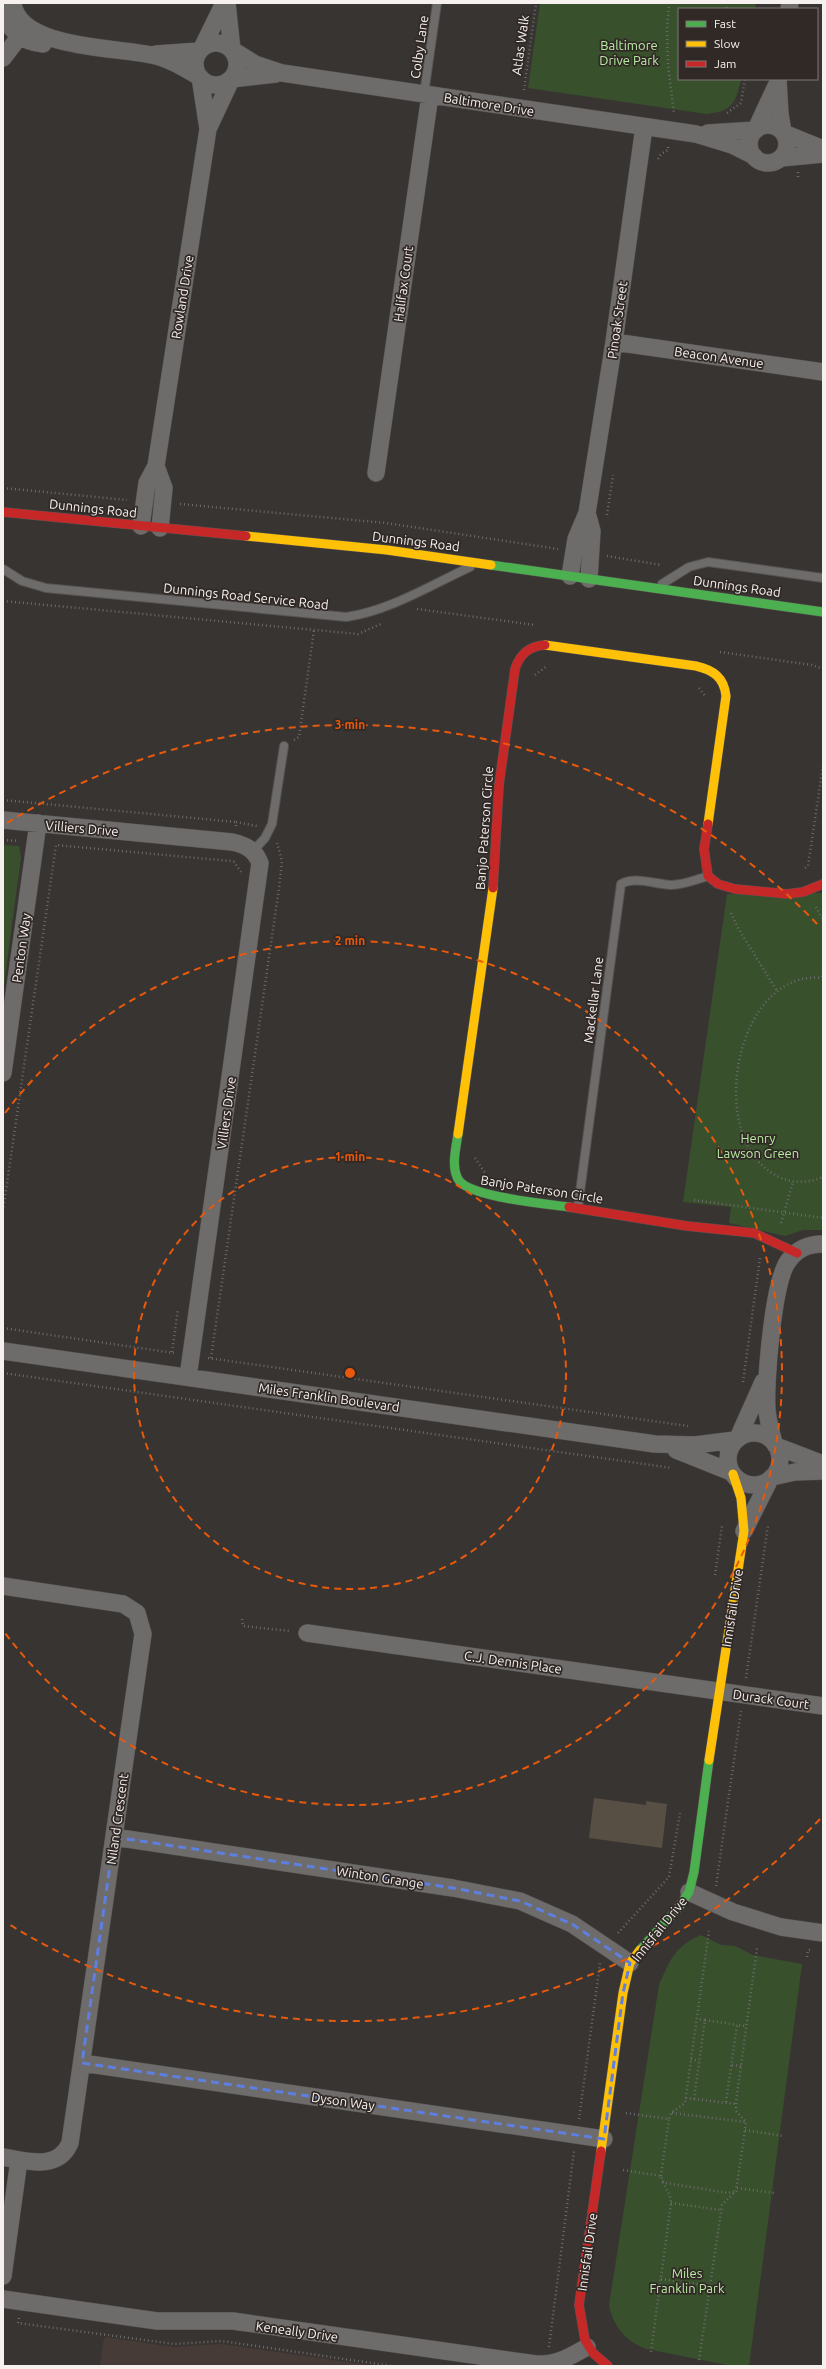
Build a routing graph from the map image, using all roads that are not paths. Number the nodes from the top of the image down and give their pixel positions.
1 (13, 3) edge
2 (226, 3) edge
3 (437, 3) edge
4 (3, 10) edge
5 (22, 32) junction
6 (201, 49) junction
7 (233, 50) junction
8 (152, 55) junction
9 (3, 58) edge
10 (282, 73) junction
11 (199, 77) junction
12 (231, 80) junction
13 (778, 81) edge
14 (427, 94) junction
15 (644, 127) junction
16 (208, 129) junction
17 (756, 130) junction
18 (783, 133) junction
19 (696, 134) junction
20 (823, 149) edge
21 (823, 154) edge
22 (754, 156) junction
23 (781, 158) junction
24 (614, 342) junction
25 (823, 372) edge
26 (156, 466) junction
27 (376, 473) dead end
28 (3, 512) edge
29 (587, 513) junction
30 (140, 526) junction
31 (160, 528) junction
32 (480, 563) junction
33 (3, 569) edge
34 (570, 576) junction
35 (823, 578) edge
36 (589, 579) junction
37 (656, 588) junction
38 (823, 612) edge
39 (284, 746) road end
40 (3, 820) edge
41 (38, 823) junction
42 (254, 851) junction
43 (708, 876) junction
44 (823, 884) edge
45 (3, 1072) edge
46 (578, 1208) junction
47 (823, 1244) edge
48 (796, 1253) junction
49 (3, 1351) edge
50 (766, 1374) junction
51 (188, 1377) junction
52 (737, 1439) junction
53 (655, 1444) junction
54 (775, 1444) junction
55 (823, 1464) edge
56 (823, 1471) edge
57 (732, 1473) junction
58 (771, 1478) junction
59 (744, 1531) junction
60 (3, 1586) edge
61 (307, 1633) road end
62 (719, 1692) junction
63 (823, 1706) edge
64 (114, 1837) junction
65 (688, 1892) junction
66 (823, 1933) edge
67 (630, 1963) junction
68 (82, 2063) junction
69 (604, 2139) junction
70 (11, 2158) edge
71 (3, 2276) edge
72 (3, 2299) edge
73 (587, 2347) junction
74 (608, 2366) edge

1 - 5 street
2 - 6 street
2 - 7 street
3 - 14 lane, Colby Lane
4 - 5 street
5 - 8 street
5 - 9 street
6 - 7 street
6 - 8 street
6 - 11 street
7 - 10 street, Baltimore Drive
7 - 12 street
8 - 11 street
10 - 12 street, Baltimore Drive
10 - 14 street, Baltimore Drive
11 - 12 street
11 - 16 street, Rowland Drive
12 - 16 street, Rowland Drive
13 - 17 street
13 - 18 street
14 - 15 street, Baltimore Drive
14 - 27 street, Halifax Court
15 - 19 street, Baltimore Drive
15 - 24 street, Pinoak Street
16 - 26 street, Rowland Drive
17 - 18 street
17 - 19 street, Baltimore Drive
17 - 22 street
18 - 20 street
18 - 23 street
19 - 22 street, Baltimore Drive
21 - 23 street
22 - 23 street
24 - 25 street, Beacon Avenue
24 - 29 street, Pinoak Street
26 - 30 street, Rowland Drive
26 - 31 street, Rowland Drive
28 - 30 street, Dunnings Road
29 - 34 street, Pinoak Street
29 - 36 street, Pinoak Street
30 - 31 street, Dunnings Road
31 - 32 street, Dunnings Road
32 - 33 lane, Dunnings Road Service Road
32 - 34 street, Dunnings Road
34 - 36 street, Dunnings Road
35 - 37 lane
36 - 37 street, Dunnings Road
37 - 38 street, Dunnings Road
39 - 42 lane
40 - 41 street, Villiers Drive
41 - 42 street, Villiers Drive
41 - 45 street, Penton Way
42 - 51 street, Villiers Drive
43 - 44 street
43 - 46 lane, Mackellar Lane
43 - 46 street, Banjo Paterson Circle
46 - 48 street, Banjo Paterson Circle
47 - 48 street
48 - 50 street
49 - 51 street, Miles Franklin Boulevard
50 - 52 street
50 - 54 street
51 - 53 street, Miles Franklin Boulevard
52 - 53 street, Miles Franklin Boulevard
52 - 54 street
52 - 57 street
53 - 57 street, Miles Franklin Boulevard
54 - 55 street
54 - 58 street
56 - 58 street
57 - 58 street
57 - 59 street, Innisfail Drive
58 - 59 street, Innisfail Drive
59 - 62 street, Innisfail Drive
60 - 64 street, Niland Crescent
61 - 62 street, C.J. Dennis Place
62 - 63 street, Durack Court
62 - 65 street, Innisfail Drive
64 - 67 street, Winton Grange
64 - 68 street, Niland Crescent
65 - 66 street
65 - 67 street, Innisfail Drive
67 - 69 street, Innisfail Drive
68 - 69 street, Dyson Way
68 - 70 street, Niland Crescent
69 - 73 street, Innisfail Drive
70 - 71 street
72 - 73 street, Keneally Drive
73 - 74 street, Innisfail Drive

